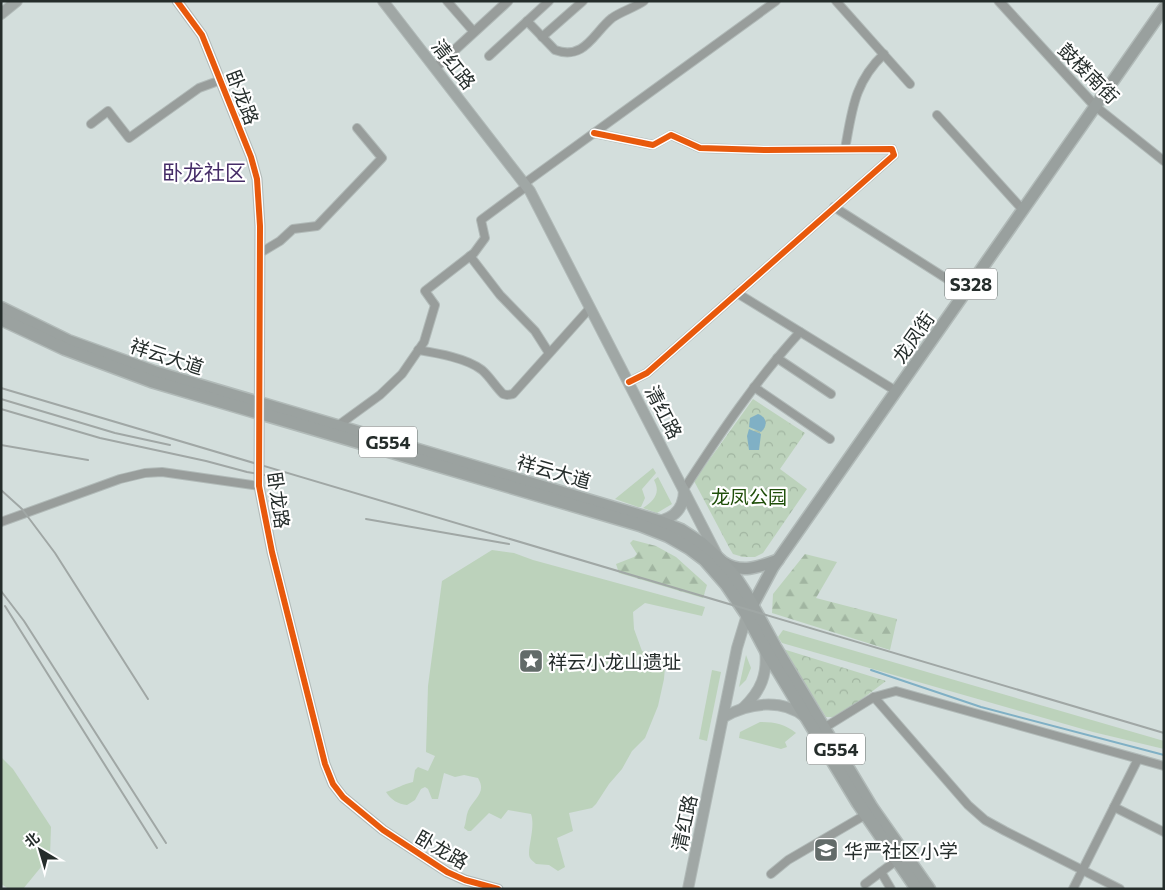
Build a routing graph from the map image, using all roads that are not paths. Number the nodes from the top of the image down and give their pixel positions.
1 (17, 1) edge
2 (177, 1) edge
3 (383, 1) edge
4 (447, 1) edge
5 (508, 1) edge
6 (549, 1) edge
7 (583, 1) edge
8 (644, 1) edge
9 (776, 1) edge
10 (836, 1) edge
11 (998, 1) edge
12 (1164, 8) edge
13 (1, 14) edge
14 (527, 21) junction
15 (474, 32) junction
16 (542, 38) junction
17 (884, 54) junction
18 (489, 56) dead end
19 (435, 68) junction
20 (221, 80) junction
21 (910, 84) dead end
22 (1095, 106) junction
23 (937, 114) dead end
24 (91, 124) dead end
25 (357, 128) dead end
26 (594, 133) junction
27 (845, 149) junction
28 (1164, 161) edge
29 (526, 184) junction
30 (834, 207) junction
31 (1022, 210) junction
32 (260, 253) junction
33 (470, 256) junction
34 (966, 291) junction
35 (736, 293) junction
36 (1, 308) edge
37 (590, 308) junction
38 (1, 319) edge
39 (800, 332) junction
40 (418, 350) junction
41 (549, 354) junction
42 (777, 358) junction
43 (629, 382) junction
44 (754, 387) junction
45 (896, 391) junction
46 (831, 394) dead end
47 (259, 409) junction
48 (336, 427) junction
49 (830, 439) dead end
50 (259, 486) junction
51 (684, 490) junction
52 (658, 521) junction
53 (1, 522) edge
54 (720, 560) junction
55 (778, 560) junction
56 (750, 610) junction
57 (765, 649) junction
58 (874, 697) junction
59 (741, 709) junction
60 (724, 717) junction
61 (808, 720) junction
62 (824, 728) junction
63 (1138, 759) junction
64 (1164, 766) edge
65 (1114, 807) junction
66 (865, 815) junction
67 (1164, 832) edge
68 (897, 860) junction
69 (1082, 870) junction
70 (881, 872) junction
71 (771, 874) dead end
72 (864, 884) dead end
73 (498, 889) edge
74 (688, 889) edge
75 (891, 889) edge
76 (917, 889) edge
77 (929, 889) edge
78 (1073, 889) edge
79 (1120, 889) edge

1 - 13 main road
2 - 20 street, 卧龙路
3 - 19 main road, 清红路
4 - 15 street
5 - 15 street
6 - 14 street
7 - 16 street
8 - 16 street
9 - 26 street
10 - 17 street
11 - 22 street, 鼓楼南街
12 - 22 main road, 龙凤街 / S328
14 - 16 street
14 - 18 street
15 - 19 street
17 - 21 street
17 - 27 street
19 - 29 main road, 清红路
20 - 24 street
20 - 32 street, 卧龙路
22 - 28 street, 鼓楼南街
22 - 31 main road, 龙凤街 / S328
23 - 31 street
25 - 32 street
26 - 27 street
26 - 29 street
27 - 30 street
29 - 33 street
29 - 37 main road, 清红路
30 - 34 street
30 - 35 street
31 - 34 main road, 龙凤街 / S328
32 - 47 street, 卧龙路
33 - 40 street
33 - 41 street
34 - 45 main road, 龙凤街 / S328
35 - 39 street
35 - 43 street
36 - 47 highway, 祥云大道 / G554
37 - 41 street
37 - 43 main road, 清红路
38 - 47 highway, 祥云大道 / G554
39 - 42 street
39 - 45 street
40 - 41 street
40 - 48 street
42 - 44 street
42 - 46 street
43 - 51 main road, 清红路
44 - 49 street
44 - 51 street
45 - 55 main road, 龙凤街 / S328
47 - 48 highway, 祥云大道 / G554
47 - 50 street, 卧龙路
47 - 56 highway, 祥云大道 / G554
48 - 52 highway, 祥云大道 / G554
50 - 53 street
50 - 73 street, 卧龙路
51 - 52 main road
51 - 54 main road, 清红路
52 - 54 highway, 祥云大道 / G554
54 - 55 main road
54 - 56 highway, 祥云大道 / G554
55 - 56 main road, 龙凤街 / S328
56 - 57 highway, 祥云大道 / G554
56 - 60 main road, 清红路
56 - 62 highway, 祥云大道 / G554
57 - 59 main road
57 - 61 highway, 祥云大道 / G554
58 - 62 street
58 - 63 street
58 - 69 street
59 - 60 main road
59 - 61 main road
60 - 74 main road, 清红路
61 - 66 highway, 祥云大道 / G554
62 - 77 highway, 祥云大道 / G554
63 - 64 street
63 - 65 street
65 - 67 street
65 - 69 street
66 - 68 highway, 祥云大道 / G554
66 - 71 street
68 - 70 street
68 - 76 highway, 祥云大道 / G554
69 - 78 street
69 - 79 street
70 - 72 street
70 - 75 street

